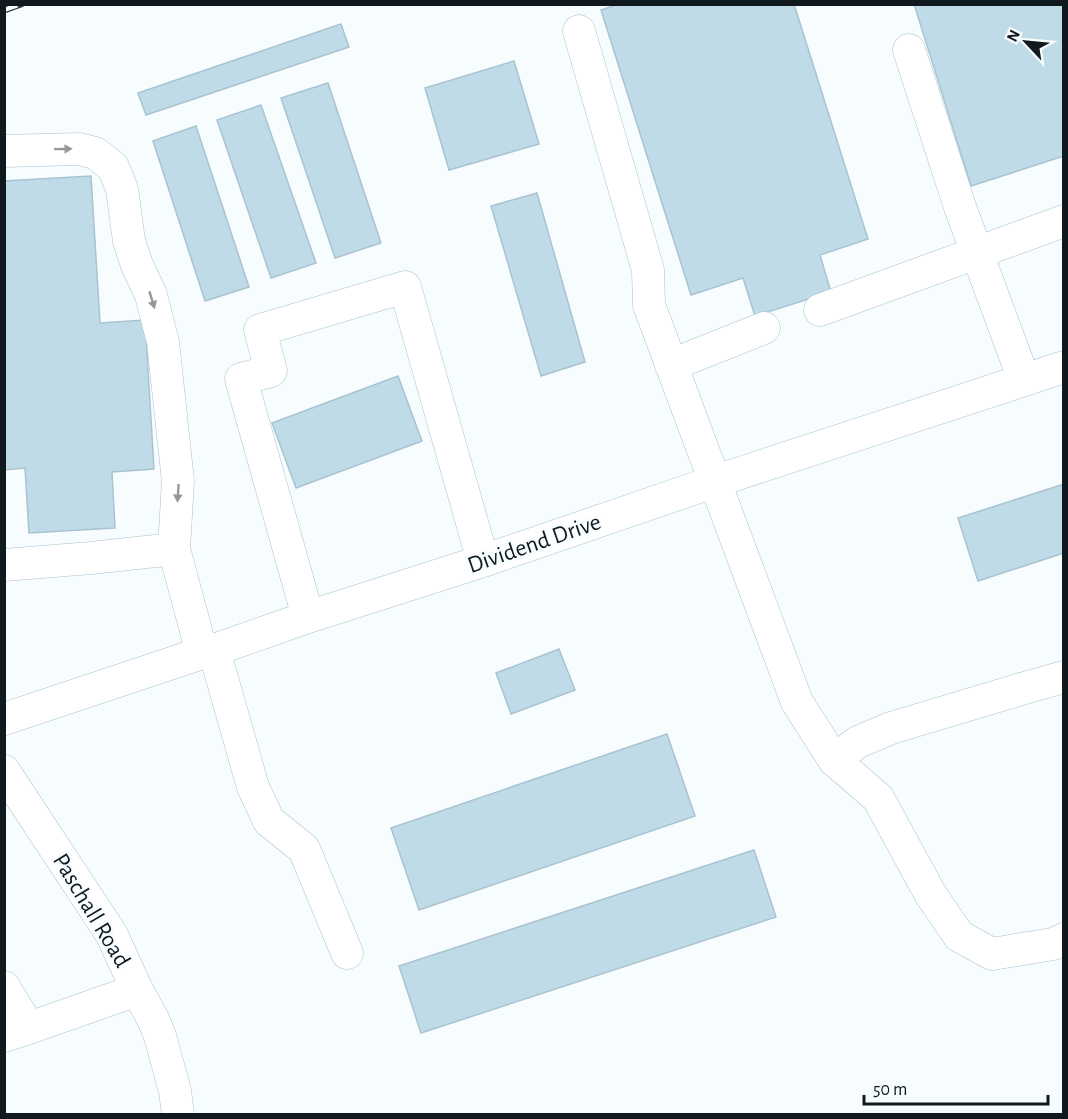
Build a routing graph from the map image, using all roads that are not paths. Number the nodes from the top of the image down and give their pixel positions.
1 (579, 31) dead end
2 (909, 50) dead end
3 (4, 151) edge
4 (1064, 221) edge
5 (977, 253) junction
6 (820, 310) dead end
7 (764, 328) dead end
8 (671, 365) junction
9 (1064, 367) edge
10 (1024, 380) junction
11 (716, 482) junction
12 (174, 549) junction
13 (483, 561) junction
14 (4, 565) edge
15 (308, 617) junction
16 (208, 651) junction
17 (1064, 677) edge
18 (4, 719) edge
19 (834, 760) junction
20 (4, 771) edge
21 (1064, 939) edge
22 (346, 953) dead end
23 (4, 987) edge
24 (137, 990) junction
25 (17, 1032) edge
26 (177, 1103) edge

1 - 8 street
2 - 5 street
3 -> 12 street
4 - 5 street
5 - 6 street
5 - 10 street
7 - 8 street
8 - 11 street
9 - 10 street, Dividend Drive
10 - 11 street, Dividend Drive
11 - 13 street, Dividend Drive
11 - 19 street
12 - 14 street
12 - 16 street
13 - 15 street, Dividend Drive
13 - 15 street
15 - 16 street, Dividend Drive
16 - 18 street, Dividend Drive
16 - 22 street
17 - 19 street
19 - 21 street
20 - 24 street, Paschall Road
23 - 25 street
24 - 25 street
24 - 26 street, Paschall Road

